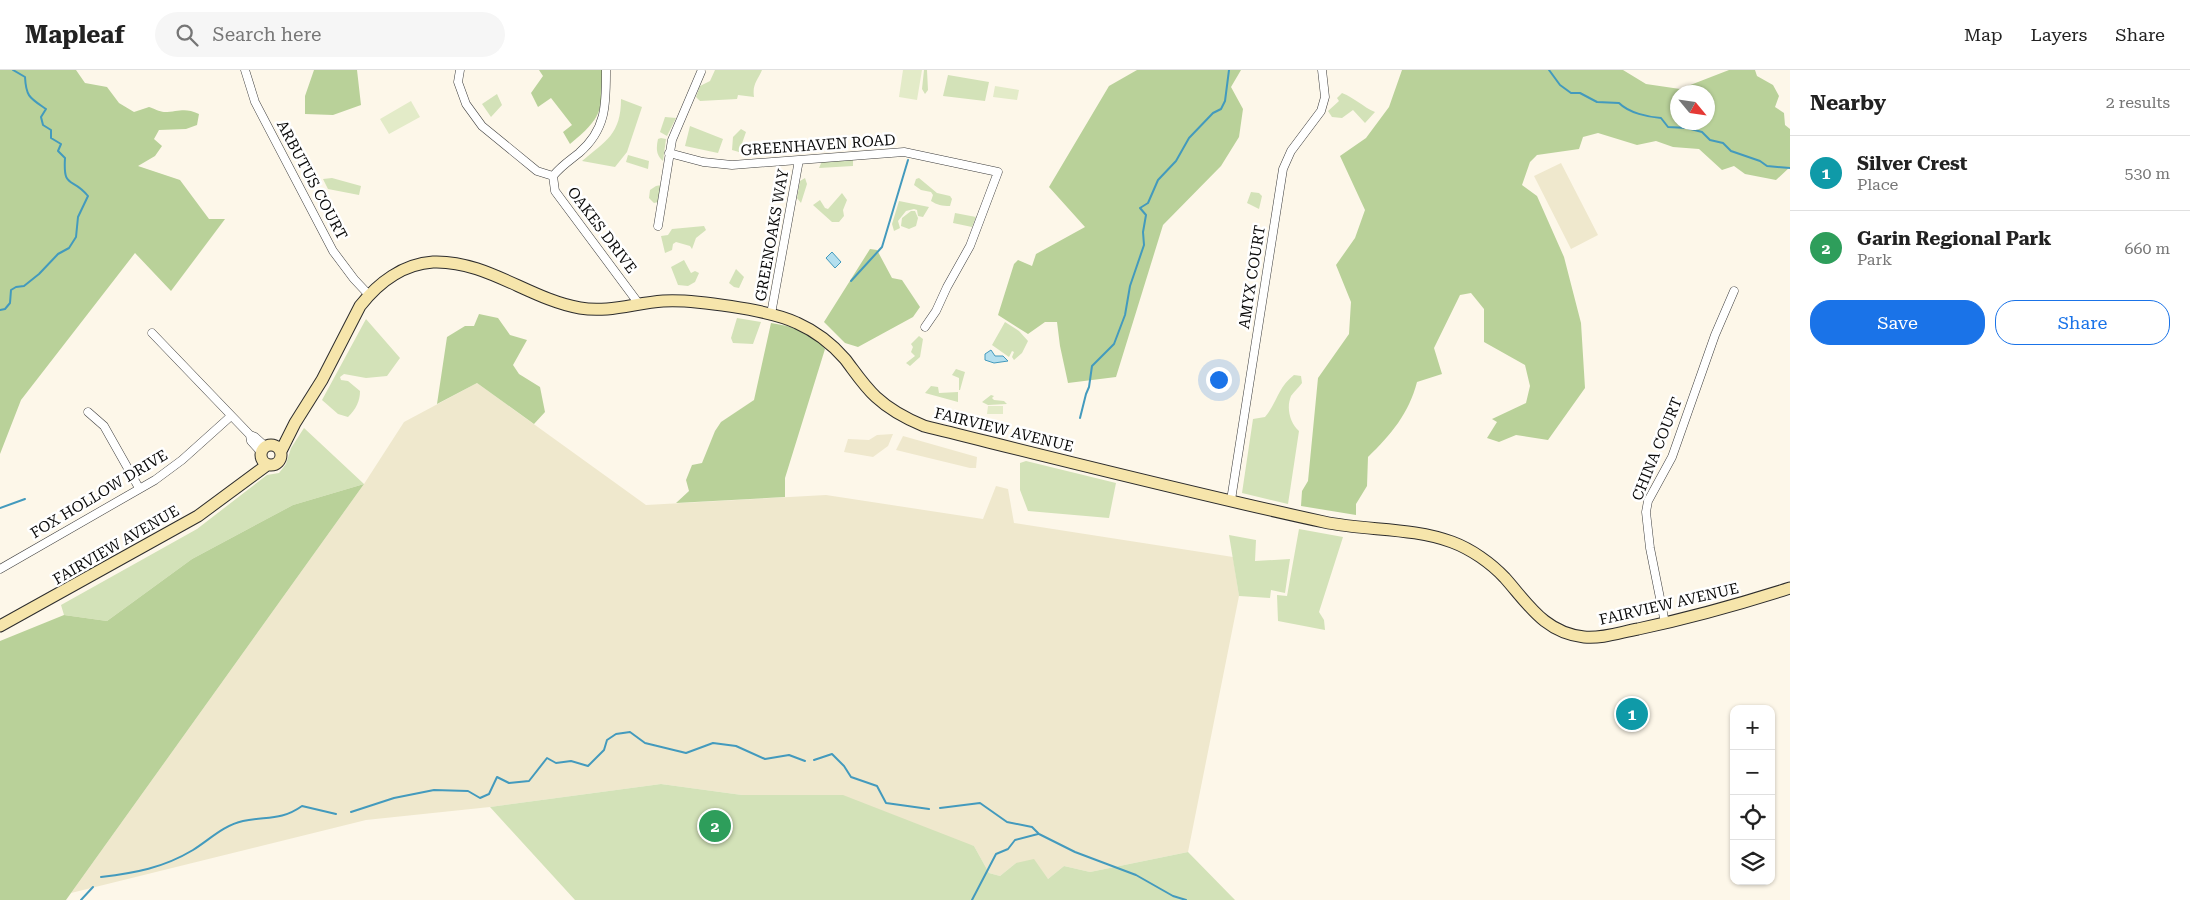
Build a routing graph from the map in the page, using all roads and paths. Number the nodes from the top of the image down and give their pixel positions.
1 (245, 70) edge
2 (460, 70) edge
3 (606, 70) edge
4 (1322, 70) edge
5 (701, 72) dead end
6 (669, 153) junction
7 (799, 160) junction
8 (553, 176) junction
9 (658, 226) dead end
10 (1734, 291) dead end
11 (369, 295) junction
12 (639, 304) junction
13 (772, 314) junction
14 (925, 327) dead end
15 (152, 333) dead end
16 (88, 412) dead end
17 (231, 416) junction
18 (268, 453) junction
19 (139, 488) junction
20 (1231, 500) junction
21 (0, 569) edge
22 (1790, 588) edge
23 (1665, 623) junction
24 (0, 626) edge

1 - 11 street, ARBUTUS COURT
2 - 8 street
3 - 8 street, OAKES DRIVE
4 - 20 street, AMYX COURT
5 - 6 street
6 - 7 street, GREENHAVEN ROAD
6 - 9 street
7 - 13 street, GREENOAKS WAY
7 - 14 street, GREENHAVEN ROAD
8 - 12 street, OAKES DRIVE
10 - 23 street, CHINA COURT
11 - 12 main road, FAIRVIEW AVENUE
11 - 18 main road, FAIRVIEW AVENUE
12 - 13 main road, FAIRVIEW AVENUE
13 - 20 main road, FAIRVIEW AVENUE
15 - 17 street
16 - 19 street
17 - 18 street
17 - 19 street, FOX HOLLOW DRIVE
18 - 24 main road, FAIRVIEW AVENUE
19 - 21 street, FOX HOLLOW DRIVE
20 - 23 main road, FAIRVIEW AVENUE
22 - 23 main road, FAIRVIEW AVENUE

